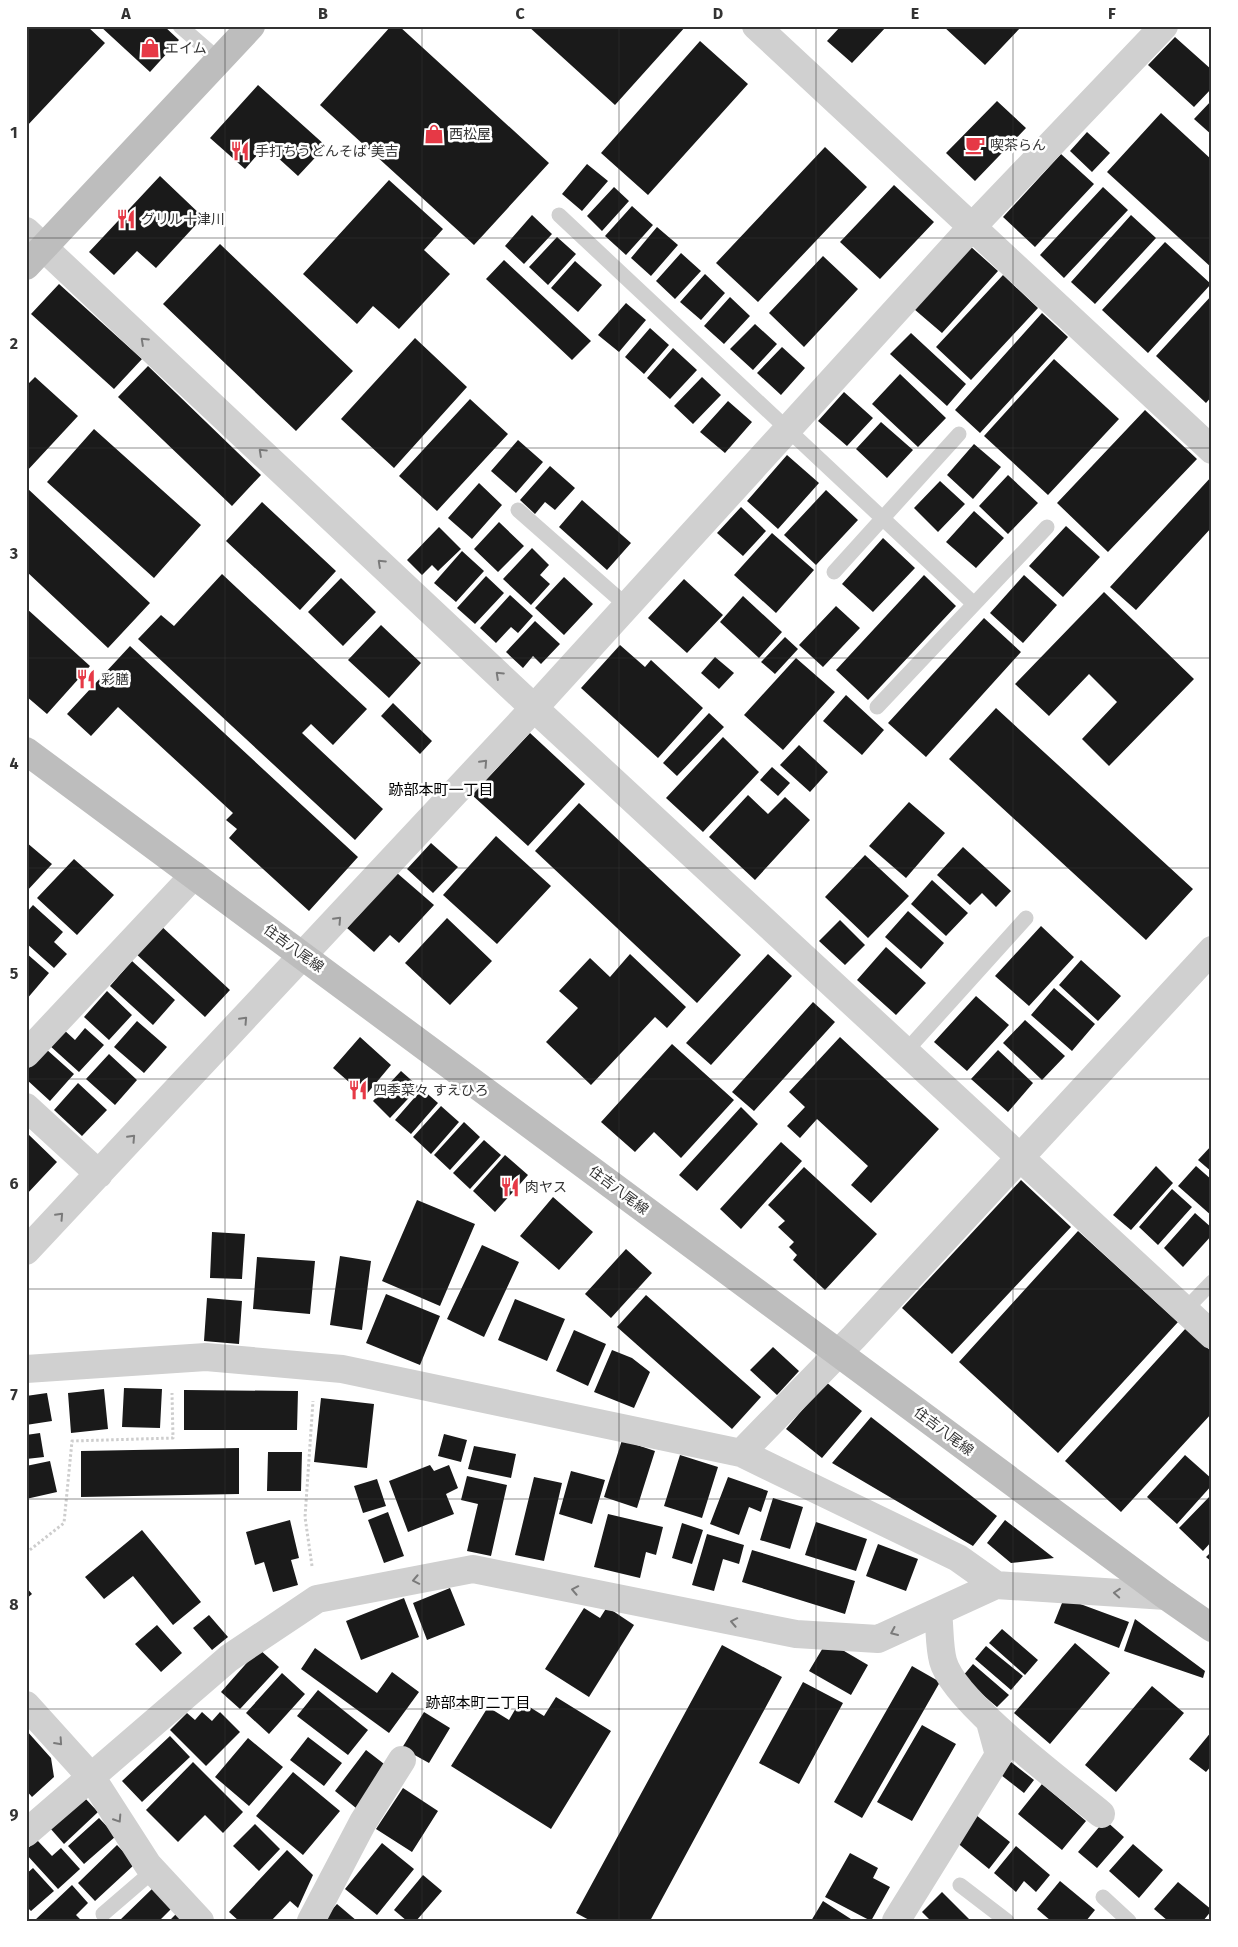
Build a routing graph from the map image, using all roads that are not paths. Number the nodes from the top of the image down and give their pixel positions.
1 (180, 26) edge
2 (251, 26) edge
3 (756, 26) edge
4 (1164, 26) edge
5 (219, 60) junction
6 (559, 215) dead end
7 (971, 228) junction
8 (32, 248) edge
9 (787, 431) junction
10 (959, 434) dead end
11 (1212, 450) edge
12 (518, 510) dead end
13 (883, 519) junction
14 (1047, 527) dead end
15 (834, 572) dead end
16 (974, 604) junction
17 (627, 606) junction
18 (534, 708) junction
19 (878, 708) dead end
20 (26, 751) edge
21 (194, 874) junction
22 (1026, 918) dead end
23 (1212, 950) edge
24 (304, 956) junction
25 (906, 1051) junction
26 (26, 1054) edge
27 (26, 1107) edge
28 (1021, 1158) junction
29 (99, 1174) junction
30 (26, 1251) edge
31 (1212, 1282) edge
32 (1185, 1310) junction
33 (1212, 1335) edge
34 (839, 1353) junction
35 (26, 1369) edge
36 (741, 1453) junction
37 (996, 1585) junction
38 (1166, 1596) junction
39 (938, 1612) junction
40 (1212, 1628) edge
41 (26, 1705) edge
42 (990, 1722) junction
43 (402, 1760) dead end
44 (92, 1778) junction
45 (1101, 1814) dead end
46 (26, 1833) edge
47 (153, 1870) junction
48 (960, 1885) dead end
49 (1103, 1897) dead end
50 (103, 1914) dead end
51 (1121, 1918) edge
52 (200, 1921) edge
53 (311, 1921) edge
54 (896, 1921) edge
55 (1007, 1921) edge

1 - 5 lane
2 - 5 main road
3 - 7 street
4 - 7 street
5 - 8 main road
6 - 9 lane
7 - 9 street
7 - 11 street
18 -> 8 street
9 - 13 lane
9 - 17 street
10 - 13 lane
12 - 17 lane
13 - 15 lane
13 - 16 lane
14 - 16 lane
16 - 19 lane
17 - 18 street
24 -> 18 street
18 - 25 street
20 - 21 main road, 住吉八尾線
21 - 24 main road, 住吉八尾線
21 - 26 street
22 - 25 lane
23 - 28 street
29 -> 24 street
24 - 34 main road, 住吉八尾線
25 - 28 street
27 - 29 street
28 - 32 street
28 - 34 street
30 -> 29 street
31 - 32 lane
32 - 33 street
34 - 36 street
34 - 38 main road, 住吉八尾線
35 - 36 street
36 - 37 street
38 -> 37 street
37 - 39 street
38 - 40 main road, 住吉八尾線
39 - 42 street
39 -> 44 street
41 -> 44 street
42 - 45 street
42 - 54 street
43 - 53 street
44 - 46 street
44 -> 47 street
47 - 50 lane
47 - 52 street
48 - 55 lane
49 - 51 lane

